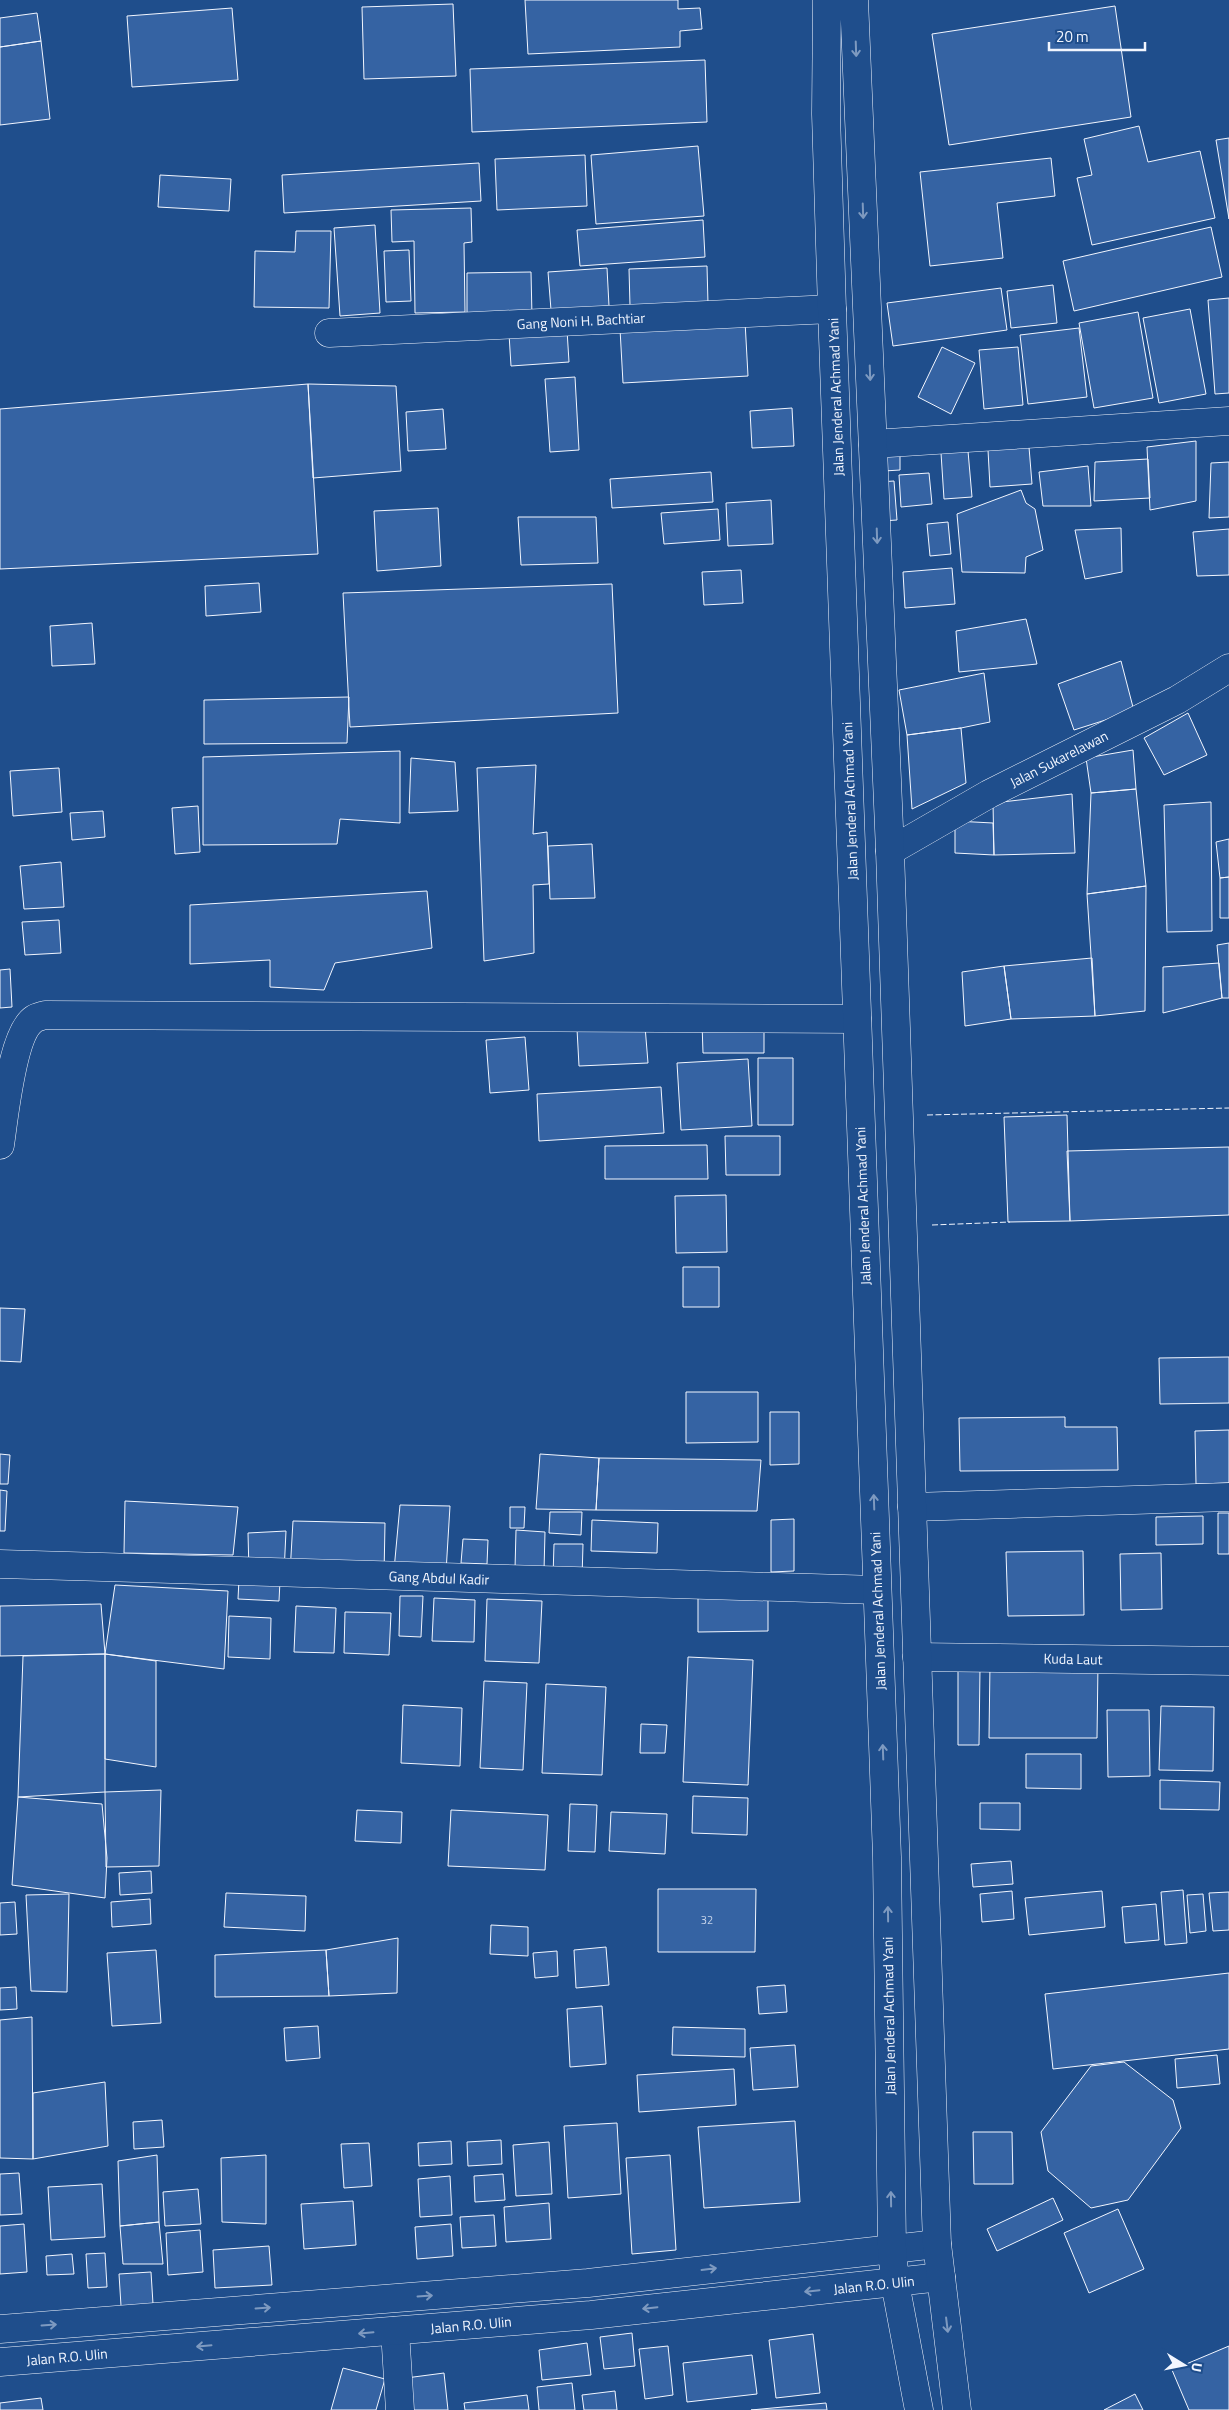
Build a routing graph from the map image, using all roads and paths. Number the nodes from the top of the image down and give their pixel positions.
1 (826, 0) edge
2 (854, 0) edge
3 (832, 309) junction
4 (329, 333) dead end
5 (1229, 421) edge
6 (873, 444) junction
7 (1229, 668) edge
8 (890, 851) junction
9 (857, 1019) junction
10 (0, 1145) edge
11 (902, 1190) junction
12 (863, 1193) junction
13 (1229, 1497) edge
14 (912, 1507) junction
15 (0, 1564) edge
16 (878, 1590) junction
17 (917, 1657) junction
18 (1229, 1661) edge
19 (937, 2244) junction
20 (892, 2248) junction
21 (940, 2277) junction
22 (895, 2282) junction
23 (588, 2283) junction
24 (591, 2315) junction
25 (0, 2329) edge
26 (395, 2331) junction
27 (0, 2362) edge
28 (400, 2410) edge
29 (919, 2410) edge
30 (957, 2410) edge

1 - 3 main road, Jalan Jenderal Achmad Yani
2 -> 6 main road
3 - 4 main road, Gang Noni H. Bachtiar
3 - 9 main road, Jalan Jenderal Achmad Yani
5 - 6 main road
6 -> 8 main road
7 - 8 main road, Jalan Sukarelawan
8 - 11 main road
9 - 10 main road
9 - 12 main road, Jalan Jenderal Achmad Yani
11 - 12 main road
11 - 14 main road
16 -> 12 main road, Jalan Jenderal Achmad Yani
13 - 14 main road
14 - 17 main road
15 - 16 main road, Gang Abdul Kadir
20 -> 16 main road, Jalan Jenderal Achmad Yani
17 - 18 main road, Kuda Laut
17 - 19 main road
19 - 20 main road
19 - 21 main road
20 - 22 main road, Jalan Jenderal Achmad Yani
23 -> 20 main road
21 - 22 main road, Jalan R.O. Ulin
21 -> 30 main road
22 -> 24 main road, Jalan R.O. Ulin
22 - 29 main road, Jalan Jenderal Achmad Yani
23 - 24 main road
25 -> 23 main road
24 - 26 main road, Jalan R.O. Ulin
26 -> 27 main road, Jalan R.O. Ulin
26 - 28 main road

